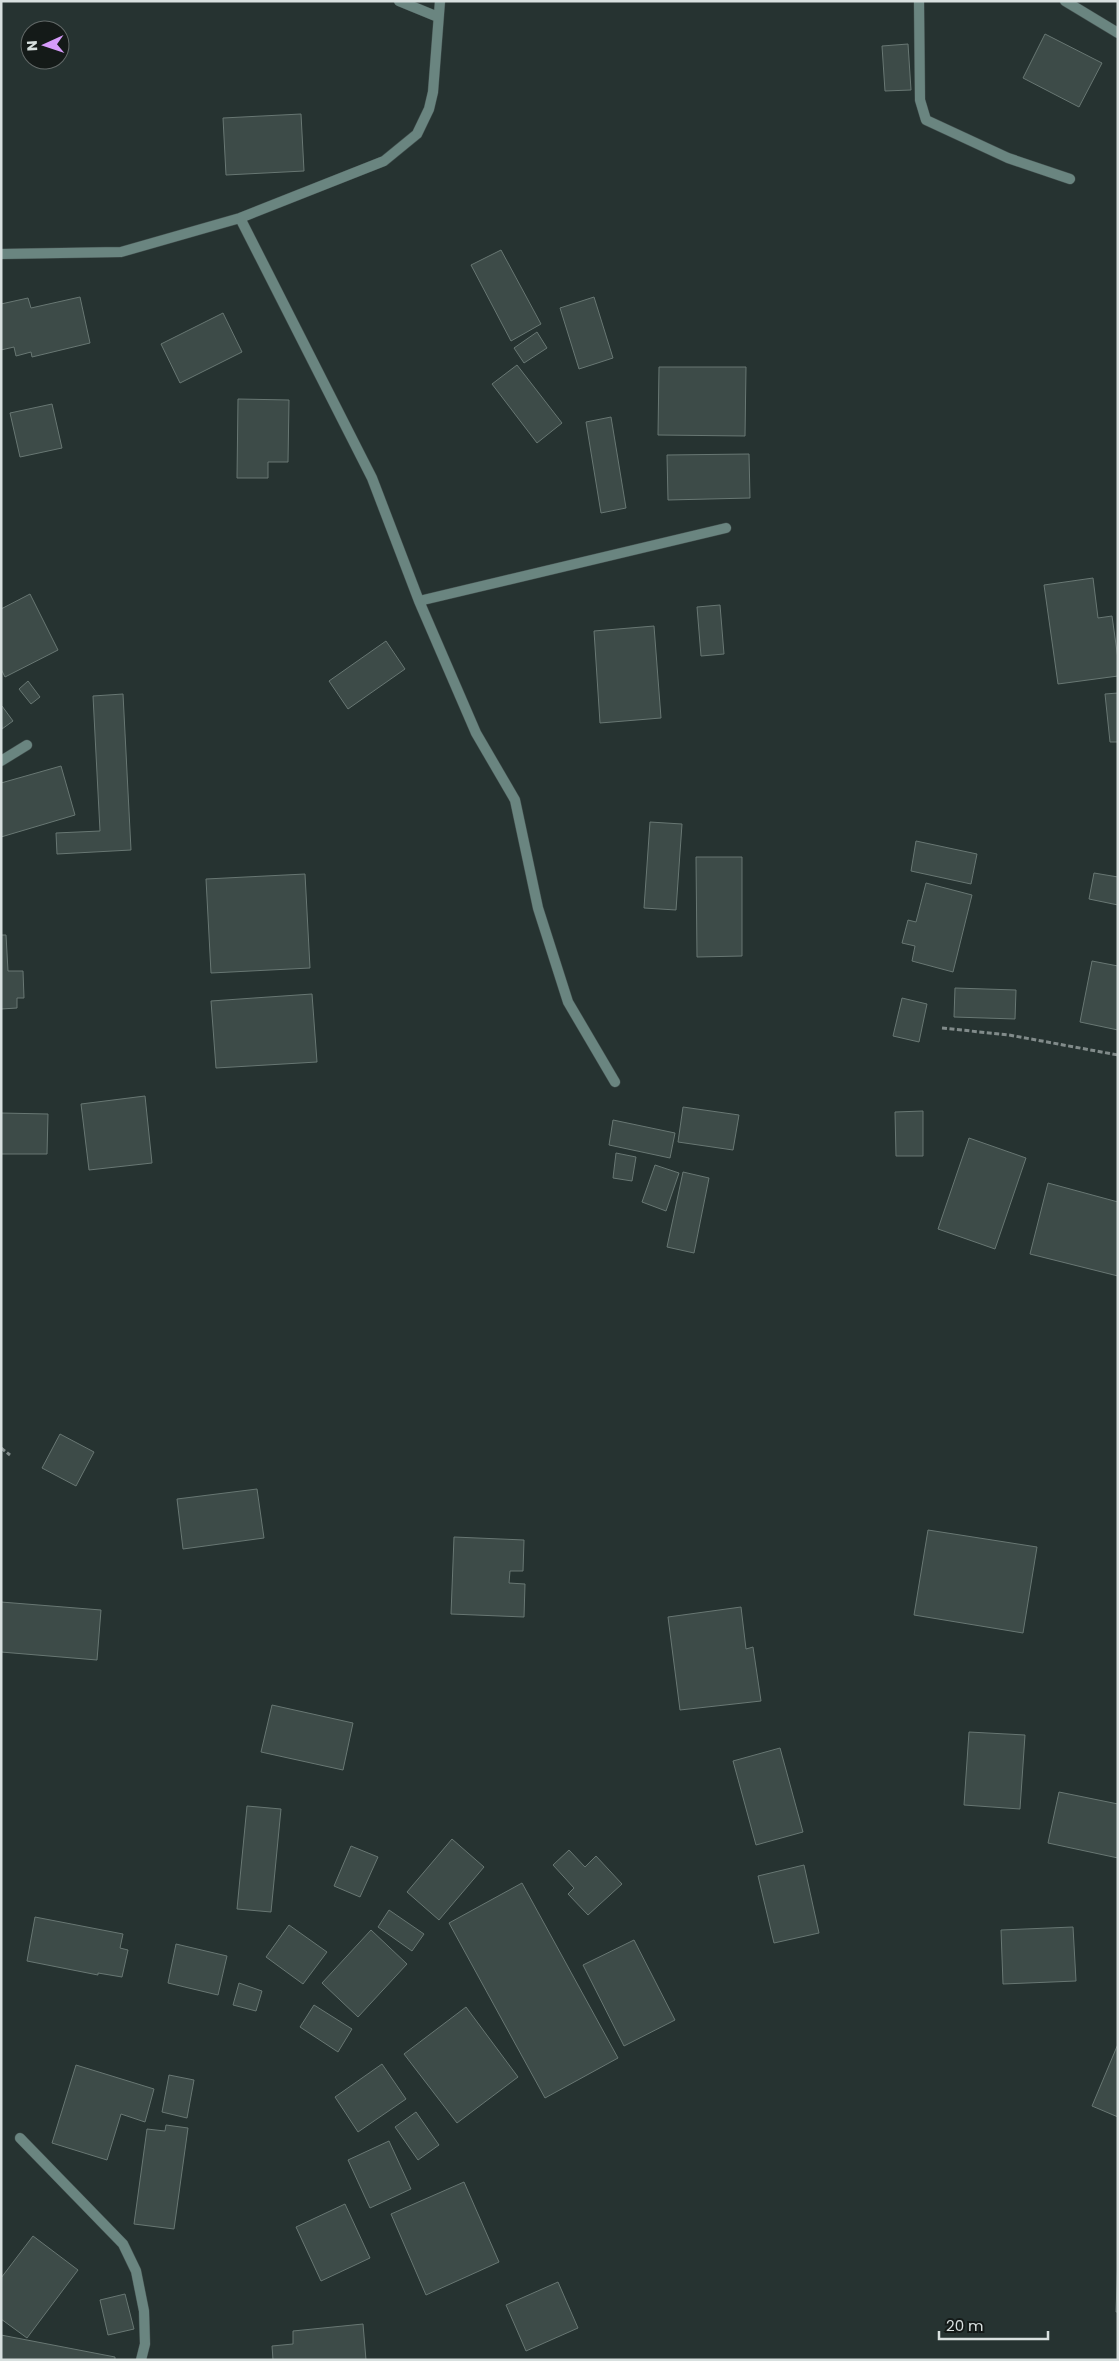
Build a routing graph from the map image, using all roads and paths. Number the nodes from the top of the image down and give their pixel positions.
1 (399, 1) edge
2 (440, 1) edge
3 (919, 1) edge
4 (1065, 1) edge
5 (438, 17) junction
6 (1118, 33) edge
7 (1070, 179) dead end
8 (240, 218) junction
9 (1, 254) edge
10 (726, 528) dead end
11 (419, 601) junction
12 (27, 745) dead end
13 (1, 761) edge
14 (942, 1028) dead end
15 (1118, 1055) edge
16 (615, 1082) dead end
17 (1, 1448) edge
18 (10, 1455) dead end
19 (20, 2138) dead end
20 (141, 2360) edge

1 - 5 street
2 - 5 street
3 - 7 street
4 - 6 street
5 - 8 street
8 - 9 street
8 - 11 street
10 - 11 street
11 - 16 street
12 - 13 street
14 - 15 path
17 - 18 path
19 - 20 street

